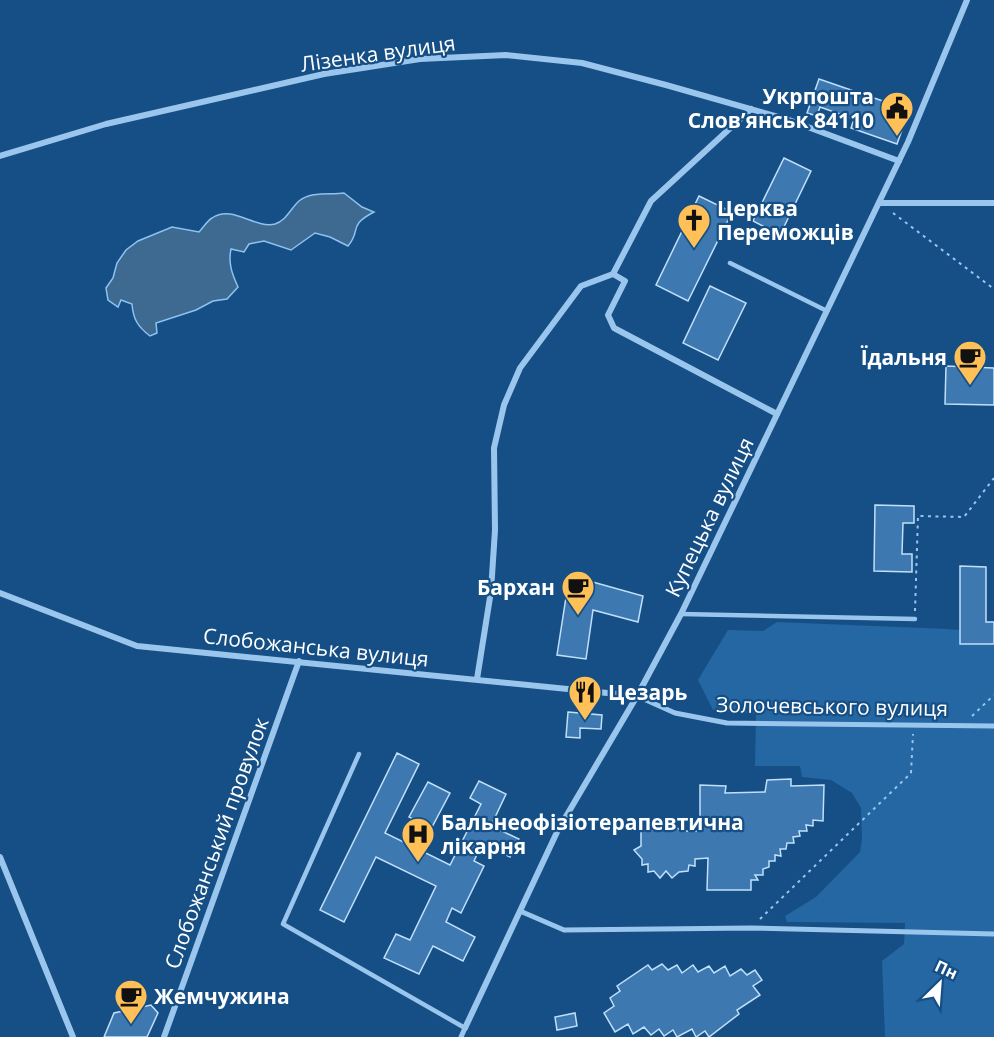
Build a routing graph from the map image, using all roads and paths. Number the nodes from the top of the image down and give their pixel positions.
1 (967, 0) edge
2 (751, 109) junction
3 (0, 156) edge
4 (899, 161) junction
5 (879, 202) junction
6 (994, 204) edge
7 (730, 263) dead end
8 (613, 274) junction
9 (994, 289) edge
10 (827, 311) junction
11 (777, 414) junction
12 (994, 478) edge
13 (0, 593) edge
14 (681, 614) junction
15 (915, 620) joint
16 (299, 661) junction
17 (477, 680) junction
18 (994, 695) edge
19 (637, 696) junction
20 (914, 725) junction
21 (960, 726) junction
22 (994, 726) edge
23 (360, 754) dead end
24 (0, 856) edge
25 (520, 912) junction
26 (751, 928) junction
27 (994, 934) edge
28 (465, 1028) junction
29 (73, 1037) edge
30 (164, 1037) edge
31 (461, 1037) edge

1 - 4 street, Купецька вулиця
2 - 3 street, Лізенка вулиця
2 - 4 street, Лізенка вулиця
2 - 8 street
4 - 5 street, Купецька вулиця
5 - 6 street
5 - 9 path
5 - 10 street, Купецька вулиця
7 - 10 lane
8 - 11 street
8 - 17 street
10 - 11 street, Купецька вулиця
11 - 14 street, Купецька вулиця
12 - 15 path
13 - 16 street, Слобожанська вулиця
14 - 15 lane
14 - 19 street, Купецька вулиця
16 - 17 street, Слобожанська вулиця
16 - 30 street, Слобожанський провулок
17 - 19 street, Слобожанська вулиця
18 - 21 path
19 - 20 street, Золочевського вулиця
19 - 25 street, Купецька вулиця
20 - 21 street, Золочевського вулиця
20 - 26 path
21 - 22 street, Золочевського вулиця
23 - 28 lane
24 - 29 street
25 - 26 street
25 - 28 street, Купецька вулиця
26 - 27 street
28 - 31 street, Купецька вулиця

